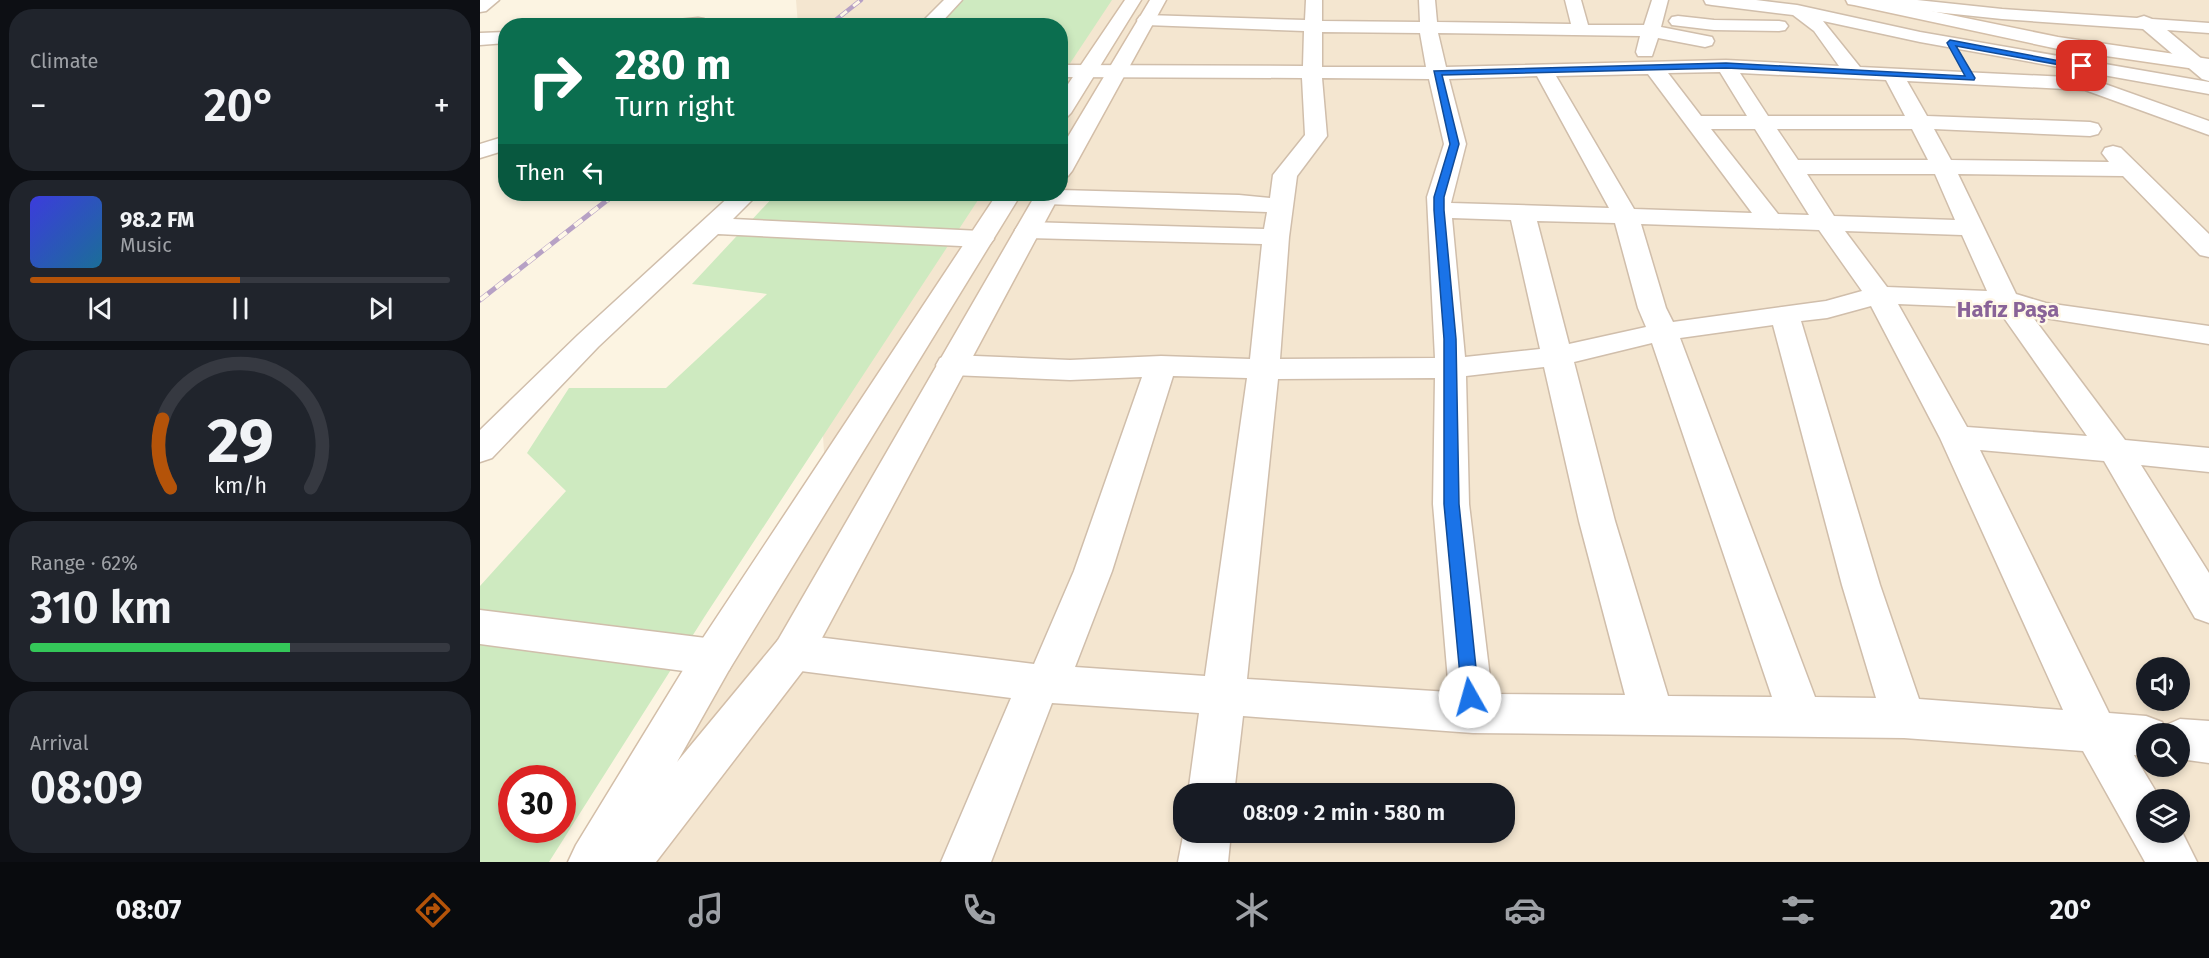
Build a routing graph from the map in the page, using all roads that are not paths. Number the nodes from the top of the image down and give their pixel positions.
1 (491, 0) edge
2 (954, 0) edge
3 (1132, 0) edge
4 (1158, 0) edge
5 (1573, 0) edge
6 (1660, 0) edge
7 (1712, 0) edge
8 (1854, 0) edge
9 (1878, 2) edge
10 (1793, 5) edge
11 (1998, 7) edge
12 (480, 8) edge
13 (2131, 8) dead end
14 (1313, 13) edge
15 (1428, 14) edge
16 (935, 18) edge
17 (1146, 20) junction
18 (2146, 23) junction
19 (1654, 25) junction
20 (1820, 27) junction
21 (1879, 28) junction
22 (2209, 28) edge
23 (1581, 30) junction
24 (2014, 33) junction
25 (498, 38) edge
26 (480, 39) edge
27 (1705, 41) dead end
28 (1950, 43) junction
29 (1896, 64) junction
30 (1726, 66) junction
31 (1646, 68) junction
32 (2205, 68) edge
33 (1543, 70) junction
34 (1068, 71) edge
35 (1087, 72) junction
36 (1312, 72) junction
37 (1854, 72) junction
38 (1115, 73) junction
39 (1437, 73) junction
40 (1971, 78) junction
41 (2045, 82) junction
42 (2209, 88) edge
43 (1068, 101) edge
44 (1695, 122) junction
45 (1762, 122) junction
46 (1921, 123) junction
47 (2209, 128) edge
48 (2090, 129) junction
49 (498, 145) edge
50 (480, 151) edge
51 (1068, 157) edge
52 (1791, 167) junction
53 (1944, 168) junction
54 (2128, 169) junction
55 (1068, 188) edge
56 (738, 201) edge
57 (1005, 201) edge
58 (1044, 201) edge
59 (1281, 206) junction
60 (1439, 210) junction
61 (1522, 212) junction
62 (1626, 217) junction
63 (1770, 220) junction
64 (1827, 224) junction
65 (711, 226) junction
66 (1973, 228) junction
67 (1028, 230) junction
68 (1276, 237) junction
69 (981, 239) junction
70 (2209, 249) edge
71 (1879, 295) junction
72 (2005, 300) junction
73 (1784, 314) junction
74 (1663, 332) junction
75 (2209, 335) edge
76 (1558, 356) junction
77 (951, 365) junction
78 (1161, 366) junction
79 (1450, 368) junction
80 (1264, 369) junction
81 (1957, 438) junction
82 (480, 450) edge
83 (2116, 452) junction
84 (2209, 460) edge
85 (2209, 607) edge
86 (480, 627) edge
87 (793, 652) junction
88 (714, 657) junction
89 (1043, 683) junction
90 (1221, 697) junction
91 (1473, 713) junction
92 (1652, 715) junction
93 (1800, 716) junction
94 (1904, 718) junction
95 (2095, 731) junction
96 (2136, 735) edge
97 (2190, 740) edge
98 (2209, 742) edge
99 (1212, 783) edge
100 (2136, 802) edge
101 (1205, 843) edge
102 (2161, 843) edge
103 (592, 862) edge
104 (626, 862) edge
105 (966, 862) edge
106 (1203, 862) edge
107 (2172, 862) edge

1 - 12 street
2 - 16 street
3 - 35 street
4 - 17 street
5 - 23 street
6 - 19 street
7 - 10 street
8 - 9 street
9 - 11 street
9 - 24 street
10 - 20 street
10 - 21 street
11 - 18 street
11 - 24 street
13 - 18 street
14 - 15 street
14 - 17 street
14 - 36 street
15 - 23 street
15 - 39 street
17 - 38 street
18 - 22 street
18 - 32 street
19 - 20 street
19 - 23 street
19 - 27 street
19 - 31 street
20 - 37 street
21 - 28 street
21 - 29 street
24 - 32 street
25 - 26 street
28 - 40 street
28 - 42 street
29 - 37 street
29 - 40 street
29 - 46 street
30 - 31 street
30 - 37 street
30 - 45 street
31 - 33 street
31 - 44 street
33 - 39 street
33 - 62 street
34 - 35 street
35 - 38 street
35 - 43 street
36 - 38 street
36 - 39 street
36 - 59 street
38 - 51 street
39 - 60 street
40 - 41 street
41 - 47 street
41 - 48 street
44 - 45 street
44 - 63 street
45 - 46 street
45 - 52 street
46 - 48 street
46 - 53 street
48 - 54 street
49 - 50 street
52 - 53 street
52 - 64 street
53 - 54 street
53 - 66 street
54 - 70 street
55 - 59 street
56 - 65 street
57 - 69 street
58 - 67 street
59 - 68 street
60 - 61 street
60 - 79 street
61 - 62 street
61 - 76 street
62 - 63 street
62 - 74 street
63 - 64 street
64 - 66 street
64 - 71 street
65 - 69 street
65 - 82 street
66 - 72 street
67 - 68 street
67 - 77 street
68 - 80 street
69 - 88 street
71 - 72 street
71 - 73 street
71 - 81 street
72 - 75 street
72 - 83 street
73 - 74 street
73 - 94 street
74 - 76 street
74 - 93 street
76 - 79 street
76 - 92 street
77 - 78 street
77 - 87 street
78 - 80 street
78 - 89 street
79 - 80 street
79 - 91 street
80 - 90 street
81 - 83 street
81 - 95 street
83 - 84 street
83 - 85 street
86 - 88 street
87 - 89 street
87 - 104 street
88 - 103 street
89 - 90 street
89 - 105 street
90 - 91 street
90 - 99 street
91 - 92 street
92 - 93 street
93 - 94 street
94 - 95 street
95 - 96 street
95 - 100 street
97 - 98 street
101 - 106 street
102 - 107 street

